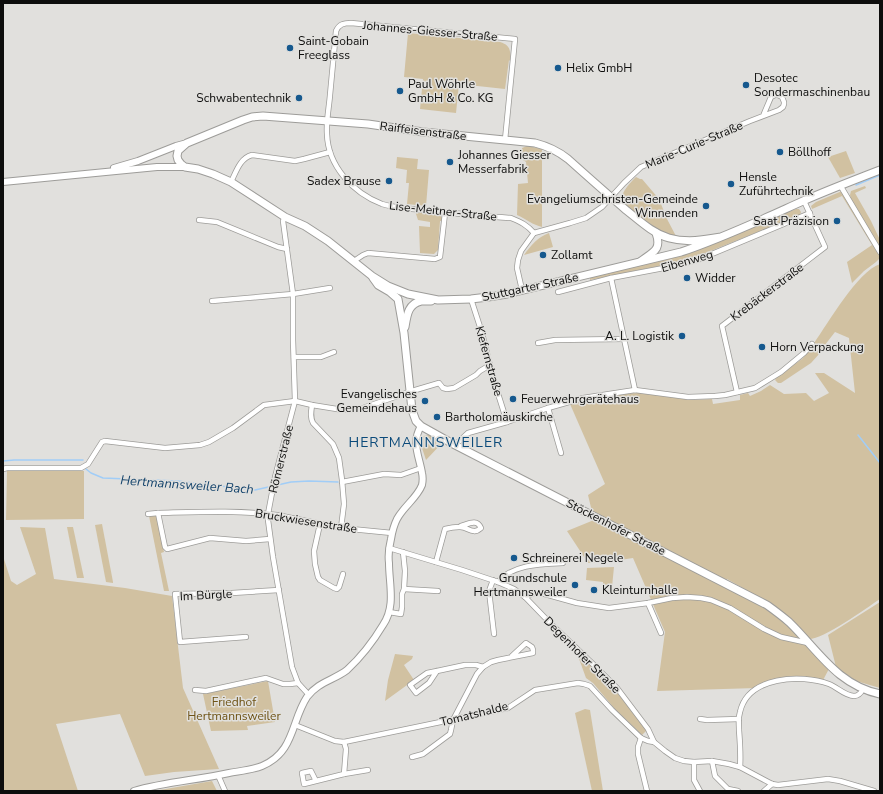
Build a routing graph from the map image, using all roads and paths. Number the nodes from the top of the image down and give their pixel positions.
1 (763, 116) junction
2 (327, 121) junction
3 (505, 140) junction
4 (187, 143) junction
5 (330, 152) junction
6 (185, 167) junction
7 (880, 170) edge
8 (101, 172) junction
9 (3, 182) edge
10 (231, 182) junction
11 (840, 185) junction
12 (612, 198) junction
13 (804, 200) junction
14 (445, 213) junction
15 (810, 213) junction
16 (285, 217) junction
17 (199, 220) dead end
18 (534, 233) junction
19 (656, 233) junction
20 (721, 237) junction
21 (287, 249) junction
22 (880, 252) edge
23 (354, 261) junction
24 (639, 263) junction
25 (372, 276) junction
26 (611, 278) junction
27 (330, 288) dead end
28 (522, 290) junction
29 (558, 292) dead end
30 (293, 294) junction
31 (472, 299) junction
32 (438, 300) junction
33 (212, 301) dead end
34 (404, 333) junction
35 (624, 339) junction
36 (538, 343) dead end
37 (812, 344) dead end
38 (334, 352) dead end
39 (294, 358) junction
40 (490, 365) junction
41 (636, 390) junction
42 (410, 392) junction
43 (737, 392) junction
44 (295, 401) junction
45 (312, 405) junction
46 (548, 408) junction
47 (507, 422) junction
48 (421, 426) junction
49 (455, 445) junction
50 (561, 453) dead end
51 (421, 468) junction
52 (3, 469) edge
53 (342, 482) junction
54 (158, 512) junction
55 (148, 514) dead end
56 (268, 514) junction
57 (320, 524) junction
58 (461, 526) dead end
59 (341, 528) junction
60 (392, 533) junction
61 (270, 539) junction
62 (389, 548) junction
63 (403, 552) junction
64 (436, 562) junction
65 (563, 563) dead end
66 (344, 574) dead end
67 (493, 580) junction
68 (498, 582) junction
69 (404, 589) junction
70 (278, 590) junction
71 (438, 591) dead end
72 (526, 597) junction
73 (648, 604) junction
74 (389, 612) junction
75 (661, 633) dead end
76 (494, 634) dead end
77 (246, 637) dead end
78 (809, 643) junction
79 (512, 656) dead end
80 (483, 667) junction
81 (437, 671) junction
82 (298, 682) junction
83 (863, 689) junction
84 (195, 690) dead end
85 (880, 694) edge
86 (309, 695) junction
87 (453, 720) junction
88 (700, 720) dead end
89 (739, 720) junction
90 (295, 726) junction
91 (641, 738) junction
92 (344, 742) junction
93 (654, 742) junction
94 (412, 757) dead end
95 (712, 761) junction
96 (694, 762) junction
97 (740, 767) junction
98 (368, 770) dead end
99 (344, 774) junction
100 (218, 776) junction
101 (316, 781) dead end
102 (772, 784) junction
103 (728, 790) edge
104 (134, 791) edge
105 (225, 791) edge
106 (648, 791) edge
107 (700, 791) edge
108 (738, 791) edge
109 (764, 791) edge
110 (874, 791) edge

1 - 1 street, Marie-Curie-Straße
1 - 12 street, Marie-Curie-Straße
2 - 3 main road, Raiffeisenstraße
2 - 3 street, Johannes-Giesser-Straße
2 - 4 main road, Raiffeisenstraße
2 - 5 street, Lise-Meitner-Straße
3 - 12 main road, Raiffeisenstraße
4 - 6 main road
4 - 8 street, Raiffeisenstraße
5 - 10 street
5 - 14 street, Lise-Meitner-Straße
6 - 8 street, Stuttgarter Straße
6 - 10 main road, Stuttgarter Straße
7 - 11 main road, Stuttgarter Straße
8 - 9 street
10 - 16 main road, Stuttgarter Straße
11 - 13 main road, Stuttgarter Straße
11 - 22 street
12 - 18 street, Marie-Curie-Straße
12 - 19 main road, Raiffeisenstraße
13 - 15 street, Krebäckerstraße
13 - 20 main road, Stuttgarter Straße
14 - 18 street, Lise-Meitner-Straße
14 - 23 street
15 - 26 street, Eibenweg
15 - 43 street, Krebäckerstraße
16 - 21 street, Römerstraße
16 - 23 main road, Stuttgarter Straße
17 - 21 street
18 - 28 street
19 - 20 main road, Raiffeisenstraße
19 - 24 main road
20 - 24 main road, Stuttgarter Straße
21 - 30 street, Römerstraße
23 - 25 main road, Stuttgarter Straße
24 - 28 main road, Stuttgarter Straße
25 - 32 main road, Stuttgarter Straße
25 - 34 main road
26 - 29 street, Eibenweg
26 - 35 street
27 - 30 street
28 - 31 main road, Stuttgarter Straße
30 - 33 street
30 - 39 street, Römerstraße
31 - 32 main road, Stuttgarter Straße
31 - 40 street, Kiefernstraße
32 - 34 main road
34 - 42 main road
35 - 36 street
35 - 41 street
37 - 43 street
38 - 39 street
39 - 44 street, Römerstraße
40 - 42 street
40 - 47 street, Kiefernstraße
41 - 43 street
41 - 46 street
42 - 45 street
42 - 48 main road
44 - 45 street
44 - 52 street
44 - 56 street, Römerstraße
45 - 53 street
46 - 47 street
46 - 50 street
47 - 49 street
48 - 49 main road, Stöckenhofer Straße
48 - 51 street
49 - 78 main road, Stöckenhofer Straße
51 - 53 street
51 - 60 street
53 - 59 street
54 - 55 street, Bruckwiesenstraße
54 - 56 street, Bruckwiesenstraße
54 - 61 street
56 - 57 street, Bruckwiesenstraße
56 - 61 street, Römerstraße
57 - 59 street, Bruckwiesenstraße
57 - 66 street
58 - 64 street
59 - 60 street, Bruckwiesenstraße
60 - 62 street
61 - 70 street, Römerstraße
62 - 63 street, Degenhofer Straße
62 - 74 street
63 - 64 street, Degenhofer Straße
63 - 69 street
64 - 67 street, Degenhofer Straße
65 - 68 street
67 - 68 street, Degenhofer Straße
67 - 76 street
68 - 72 street, Degenhofer Straße
69 - 71 street
69 - 74 street
70 - 77 street, Im Bürgle
70 - 82 street, Römerstraße
72 - 73 street
72 - 93 street, Degenhofer Straße
73 - 75 street
73 - 78 street
74 - 86 street
78 - 83 main road, Stöckenhofer Straße
79 - 80 street
80 - 81 street
80 - 87 street
81 - 81 street
82 - 84 street
82 - 86 street, Römerstraße
83 - 85 main road, Stöckenhofer Straße
83 - 89 street
86 - 90 street
87 - 91 street, Tomatshalde
87 - 92 street, Tomatshalde
87 - 94 street
88 - 89 street
89 - 97 street
90 - 92 street, Tomatshalde
90 - 100 street
91 - 93 street, Tomatshalde
91 - 106 street
92 - 99 street
93 - 96 street, Degenhofer Straße
95 - 96 street, Degenhofer Straße
95 - 97 street, Degenhofer Straße
95 - 103 street
96 - 107 street
97 - 102 street, Degenhofer Straße
98 - 99 street
99 - 101 street
100 - 104 street
100 - 105 street
102 - 109 street
102 - 110 street, Degenhofer Straße
103 - 108 street

